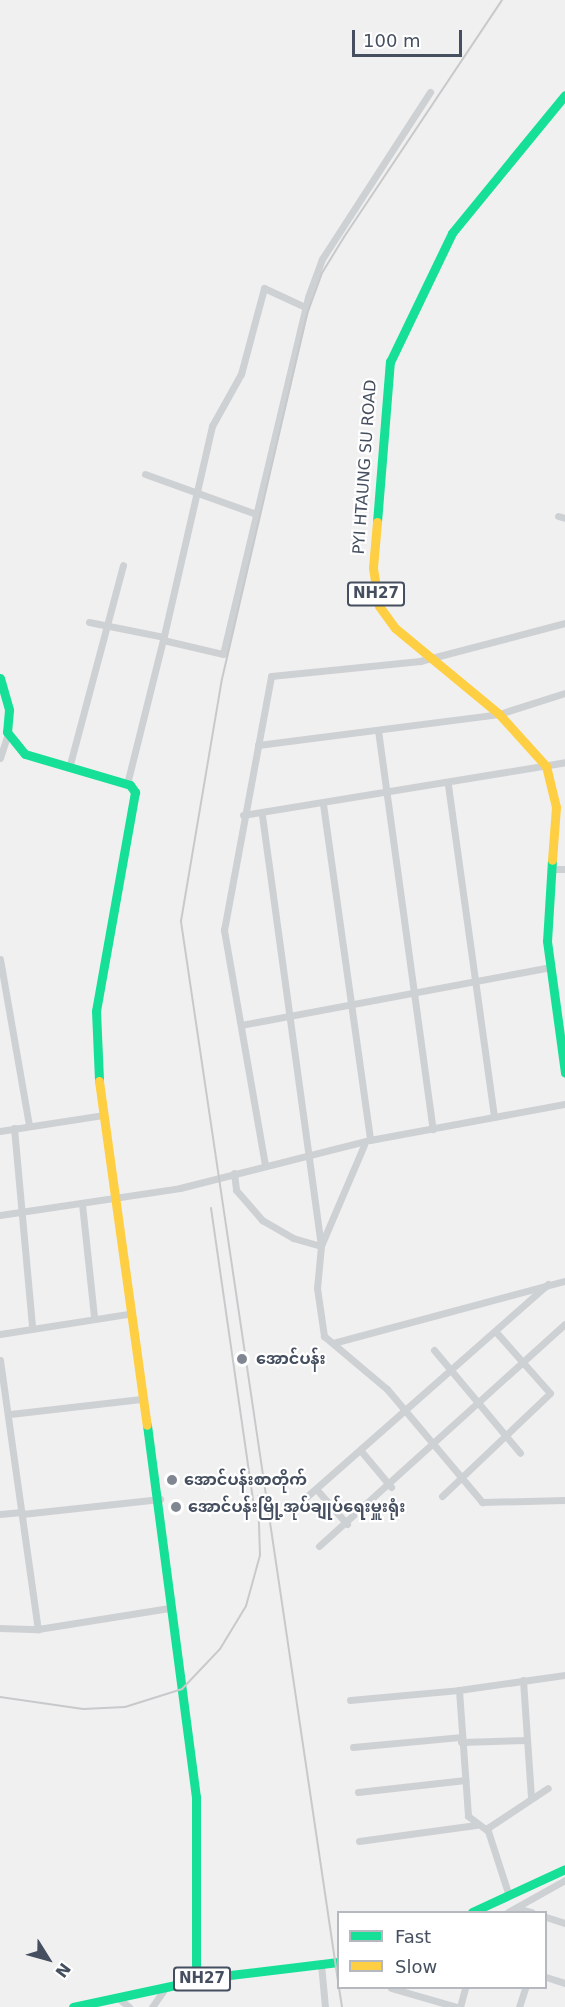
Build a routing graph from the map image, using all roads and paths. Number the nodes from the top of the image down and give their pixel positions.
1 (430, 92) dead end
2 (565, 95) edge
3 (305, 307) junction
4 (145, 474) dead end
5 (195, 493) junction
6 (256, 513) junction
7 (123, 565) dead end
8 (89, 622) dead end
9 (565, 623) edge
10 (107, 626) junction
11 (164, 639) junction
12 (431, 656) junction
13 (0, 678) edge
14 (565, 693) edge
15 (499, 714) junction
16 (378, 730) junction
17 (8, 734) junction
18 (258, 745) junction
19 (0, 758) edge
20 (565, 762) edge
21 (546, 766) junction
22 (69, 768) junction
23 (127, 784) junction
24 (448, 785) junction
25 (386, 795) junction
26 (323, 804) junction
27 (262, 814) junction
28 (243, 815) junction
29 (551, 869) junction
30 (565, 869) edge
31 (0, 959) edge
32 (550, 967) junction
33 (478, 978) junction
34 (413, 990) junction
35 (352, 1006) junction
36 (288, 1016) junction
37 (241, 1024) junction
38 (565, 1067) edge
39 (565, 1104) edge
40 (104, 1115) junction
41 (494, 1117) junction
42 (29, 1126) junction
43 (14, 1128) junction
44 (433, 1129) junction
45 (0, 1131) edge
46 (367, 1142) junction
47 (308, 1155) junction
48 (266, 1165) junction
49 (234, 1173) junction
50 (115, 1200) junction
51 (82, 1204) junction
52 (19, 1212) junction
53 (0, 1215) edge
54 (321, 1246) junction
55 (565, 1281) edge
56 (548, 1284) junction
57 (128, 1314) junction
58 (94, 1317) junction
59 (565, 1324) edge
60 (32, 1327) junction
61 (496, 1332) junction
62 (0, 1334) edge
63 (333, 1342) junction
64 (434, 1350) dead end
65 (0, 1360) edge
66 (524, 1362) junction
67 (454, 1372) junction
68 (141, 1399) junction
69 (479, 1403) junction
70 (407, 1412) junction
71 (10, 1414) junction
72 (505, 1433) junction
73 (435, 1443) junction
74 (361, 1451) junction
75 (520, 1453) dead end
76 (463, 1476) junction
77 (391, 1487) junction
78 (318, 1491) junction
79 (442, 1496) dead end
80 (160, 1499) junction
81 (304, 1499) dead end
82 (565, 1500) edge
83 (22, 1513) junction
84 (0, 1514) edge
85 (347, 1524) junction
86 (319, 1546) dead end
87 (169, 1608) junction
88 (0, 1628) edge
89 (38, 1629) junction
90 (565, 1675) edge
91 (523, 1680) junction
92 (459, 1690) junction
93 (350, 1700) dead end
94 (461, 1739) junction
95 (527, 1740) junction
96 (353, 1747) dead end
97 (465, 1780) junction
98 (548, 1788) dead end
99 (358, 1792) dead end
100 (531, 1798) junction
101 (476, 1825) junction
102 (486, 1829) junction
103 (359, 1841) dead end
104 (565, 1869) edge
105 (565, 1880) edge
106 (509, 1896) junction
107 (516, 1908) junction
108 (474, 1911) edge
109 (510, 1911) edge
110 (527, 1911) edge
111 (547, 1917) edge
112 (565, 1923) edge
113 (335, 1962) edge
114 (321, 1964) junction
115 (547, 1977) edge
116 (196, 1981) junction
117 (565, 1983) edge
118 (175, 1984) junction
119 (395, 1989) edge
120 (465, 1989) edge
121 (525, 1989) edge
122 (115, 1996) junction
123 (73, 2007) edge
124 (129, 2007) edge
125 (152, 2007) edge
126 (325, 2007) edge
127 (458, 2007) edge
128 (519, 2007) edge

1 - 3 street
2 - 12 main road, PYI HTAUNG SU ROAD / NH27
3 - 5 street
3 - 6 street
4 - 5 street
5 - 6 street
5 - 11 street
6 - 11 street
7 - 10 street
8 - 10 street
9 - 12 street
10 - 11 street
10 - 22 street
11 - 23 street
12 - 15 main road, PYI HTAUNG SU ROAD / NH27
12 - 18 street
13 - 17 main road
14 - 15 street
15 - 16 street
15 - 21 main road, PYI HTAUNG SU ROAD / NH27
16 - 18 street
16 - 25 street
17 - 19 street
17 - 22 main road
18 - 28 street
20 - 21 street
21 - 24 street
21 - 29 main road, PYI HTAUNG SU ROAD / NH27
22 - 23 main road
23 - 40 main road
24 - 25 street
24 - 33 street
25 - 26 street
25 - 34 street
26 - 27 street
26 - 35 street
27 - 28 street
27 - 36 street
28 - 37 street
29 - 30 street
29 - 32 main road, PYI HTAUNG SU ROAD / NH27
31 - 42 street
32 - 33 street
32 - 38 main road, PYI HTAUNG SU ROAD / NH27
33 - 34 street
33 - 41 street
34 - 35 street
34 - 44 street
35 - 36 street
35 - 46 street
36 - 37 street
36 - 47 street
37 - 48 street
39 - 41 street
40 - 42 street
40 - 50 main road
41 - 44 street
42 - 43 street
43 - 45 street
43 - 52 street
44 - 46 street
46 - 47 street
46 - 54 street
47 - 48 street
47 - 54 street
48 - 49 street
49 - 50 street
49 - 54 street
50 - 51 street
50 - 57 main road
51 - 52 street
51 - 58 street
52 - 53 street
52 - 60 street
54 - 63 street
55 - 56 street
56 - 61 street
56 - 63 street
57 - 58 street
57 - 68 main road
58 - 60 street
59 - 66 street
60 - 62 street
61 - 66 street
61 - 67 street
63 - 70 street
64 - 67 street
65 - 71 street
66 - 69 street
66 - 72 street
67 - 69 street
67 - 70 street
68 - 71 street
68 - 80 main road
69 - 72 street
69 - 73 street
70 - 73 street
70 - 74 street
71 - 83 street
72 - 75 street
72 - 76 street
73 - 76 street
73 - 77 street
74 - 77 street
74 - 78 street
76 - 79 street
76 - 82 street
77 - 85 street
78 - 81 street
78 - 85 street
80 - 83 street
80 - 87 main road
83 - 84 street
83 - 89 street
85 - 86 street
87 - 89 street
87 - 116 main road
88 - 89 street
90 - 91 street
91 - 92 street
91 - 95 street
92 - 93 street
92 - 94 street
94 - 95 street
94 - 96 street
94 - 97 street
95 - 100 street
97 - 99 street
97 - 101 street
98 - 100 street
100 - 102 street
101 - 102 street
101 - 103 street
102 - 106 street
104 - 106 main road
105 - 107 street
106 - 108 main road
107 - 109 street
107 - 110 street
111 - 112 street
113 - 114 main road, NH27
114 - 116 main road, NH27
114 - 126 street
115 - 117 street
116 - 118 main road, NH27
118 - 122 main road, NH27
118 - 125 street
119 - 127 street
120 - 127 street
121 - 128 street
122 - 123 main road, NH27
122 - 124 street

